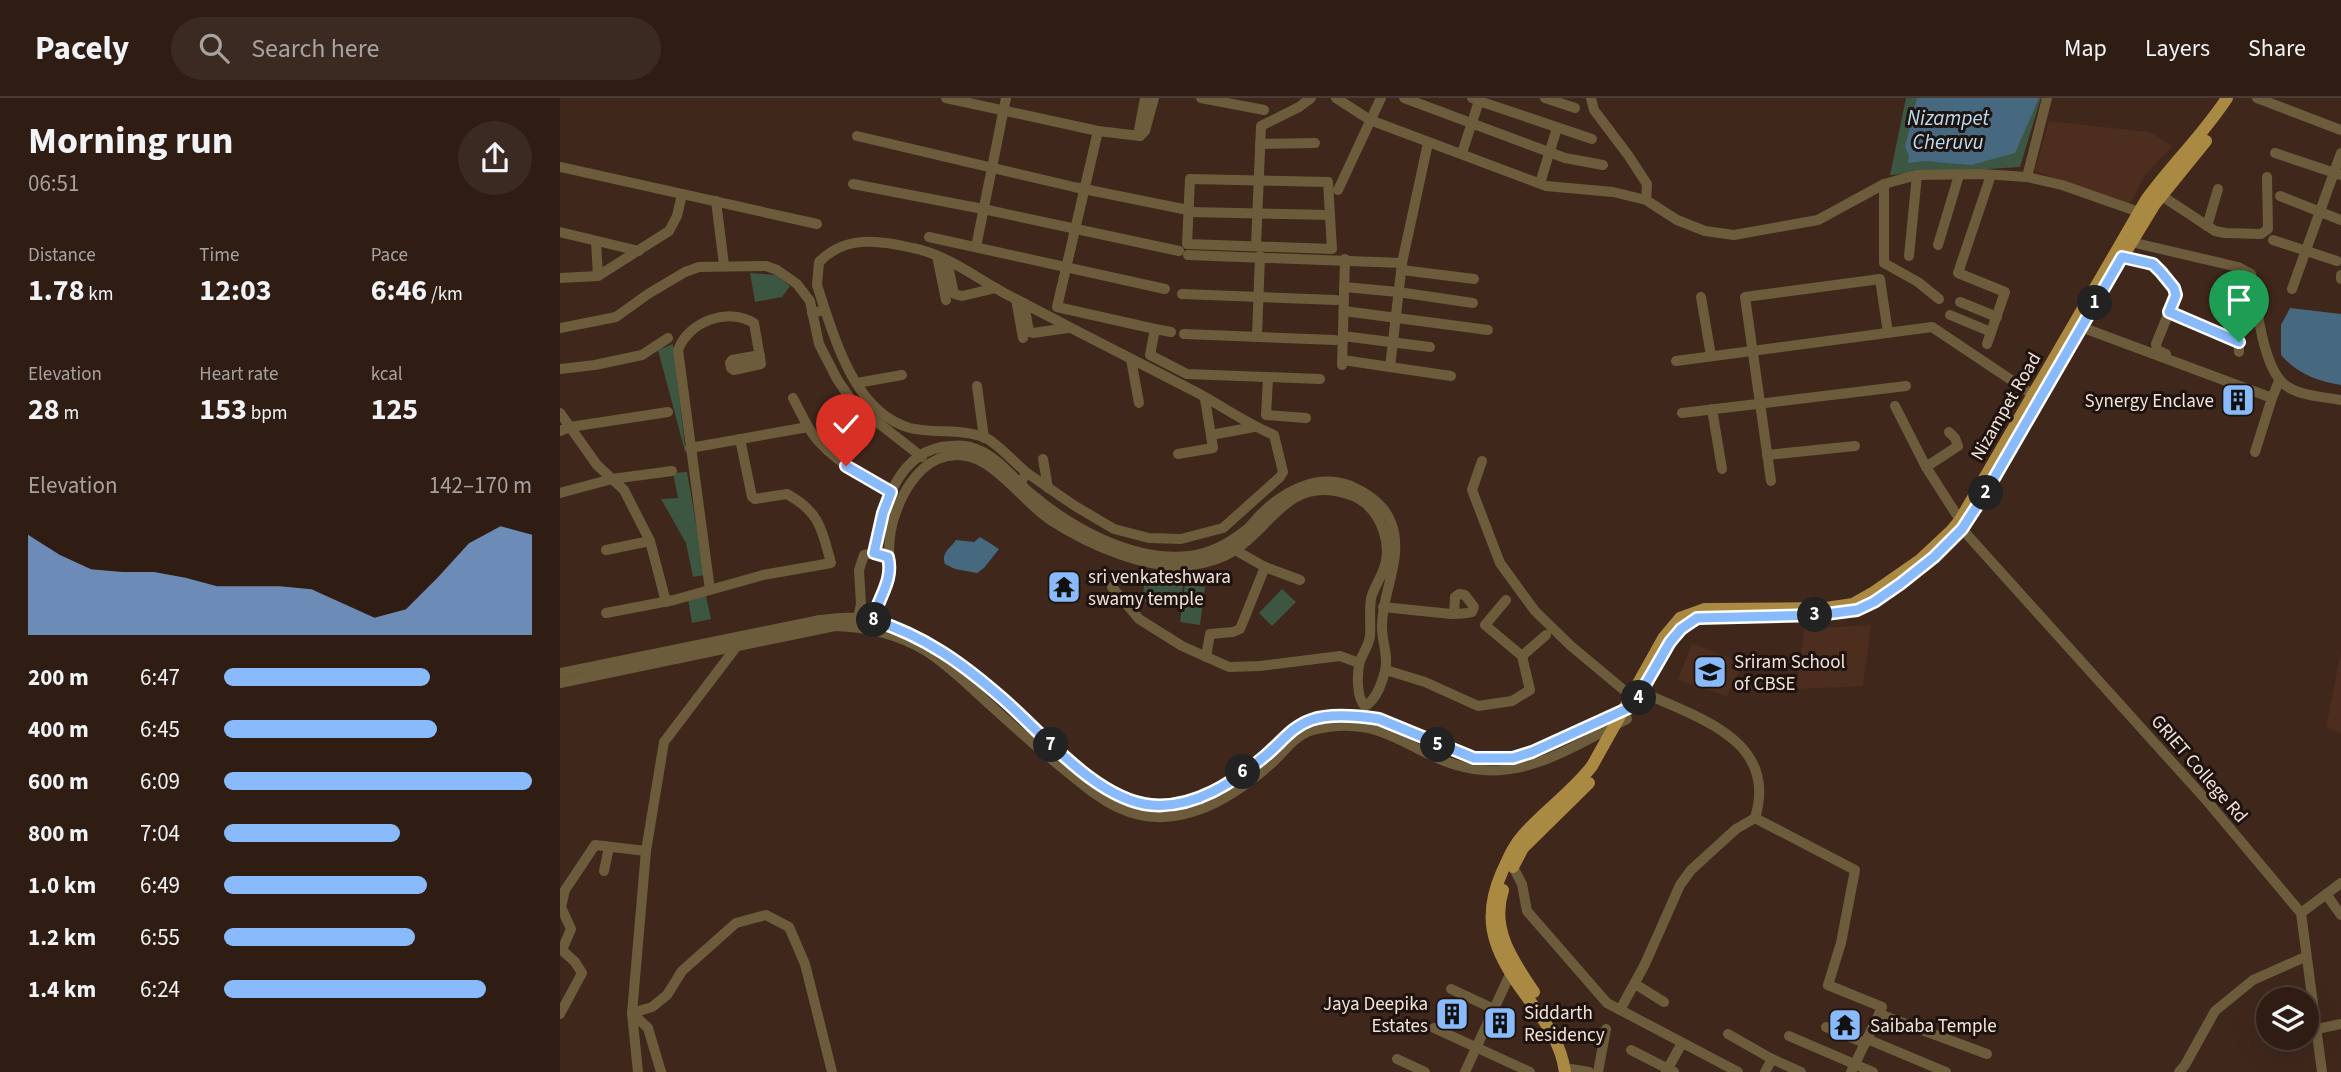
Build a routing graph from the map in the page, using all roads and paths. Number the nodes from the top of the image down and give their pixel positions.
1 (946, 98) edge
2 (1006, 98) edge
3 (1145, 98) edge
4 (1154, 98) edge
5 (1201, 98) edge
6 (1311, 98) edge
7 (1336, 98) edge
8 (1381, 98) edge
9 (1405, 98) edge
10 (1545, 98) edge
11 (1591, 98) edge
12 (2047, 98) edge
13 (2227, 98) edge
14 (2237, 98) edge
15 (2256, 98) edge
16 (1477, 99) edge
17 (1575, 108) dead end
18 (1003, 110) junction
19 (1264, 110) dead end
20 (1370, 120) junction
21 (1471, 124) junction
22 (1558, 128) junction
23 (2341, 130) edge
24 (1098, 131) junction
25 (857, 136) dead end
26 (1140, 136) junction
27 (1592, 139) dead end
28 (1315, 143) dead end
29 (1428, 143) junction
30 (1261, 144) junction
31 (1550, 152) junction
32 (1462, 153) junction
33 (2274, 153) dead end
34 (2341, 153) edge
35 (1603, 165) dead end
36 (560, 167) edge
37 (992, 168) junction
38 (2174, 173) junction
39 (2337, 174) edge
40 (1917, 175) junction
41 (1959, 175) junction
42 (1991, 175) junction
43 (2027, 177) junction
44 (2267, 177) dead end
45 (1259, 180) junction
46 (1539, 183) junction
47 (853, 184) dead end
48 (1884, 184) junction
49 (1085, 189) junction
50 (2218, 189) dead end
51 (1338, 190) dead end
52 (681, 194) junction
53 (2162, 195) junction
54 (2280, 196) dead end
55 (1646, 200) junction
56 (716, 201) junction
57 (983, 209) junction
58 (1186, 210) junction
59 (2320, 211) junction
60 (2139, 212) junction
61 (1257, 214) junction
62 (1330, 215) junction
63 (2341, 220) edge
64 (817, 224) dead end
65 (2207, 226) junction
66 (1075, 230) junction
67 (560, 232) edge
68 (929, 237) dead end
69 (596, 240) junction
70 (2273, 240) dead end
71 (2131, 242) junction
72 (1938, 245) dead end
73 (976, 247) junction
74 (639, 251) junction
75 (1258, 251) junction
76 (2305, 251) junction
77 (1909, 256) dead end
78 (2122, 257) junction
79 (942, 258) junction
80 (1345, 260) junction
81 (2337, 261) dead end
82 (724, 265) junction
83 (1402, 266) junction
84 (1067, 267) junction
85 (598, 276) junction
86 (560, 278) edge
87 (1474, 279) dead end
88 (1344, 287) junction
89 (996, 288) junction
90 (1165, 289) dead end
91 (2292, 289) dead end
92 (1398, 292) junction
93 (1182, 294) dead end
94 (1258, 296) junction
95 (1701, 296) dead end
96 (822, 299) junction
97 (1940, 299) dead end
98 (946, 300) dead end
99 (1336, 300) dead end
100 (810, 301) junction
101 (1020, 301) junction
102 (1960, 302) dead end
103 (1473, 303) dead end
104 (825, 310) junction
105 (1344, 311) junction
106 (2169, 312) junction
107 (812, 313) junction
108 (1950, 315) dead end
109 (1395, 317) junction
110 (1997, 317) junction
111 (2081, 327) junction
112 (560, 328) edge
113 (1068, 328) junction
114 (1156, 329) junction
115 (1488, 330) dead end
116 (1171, 332) dead end
117 (1991, 332) junction
118 (1888, 333) junction
119 (1184, 334) dead end
120 (1257, 336) junction
121 (668, 338) dead end
122 (1023, 338) dead end
123 (1339, 338) junction
124 (1392, 341) junction
125 (1987, 344) dead end
126 (1430, 347) dead end
127 (1752, 351) junction
128 (2239, 352) dead end
129 (760, 355) dead end
130 (1711, 356) junction
131 (1131, 359) junction
132 (1676, 361) dead end
133 (1390, 367) junction
134 (560, 369) edge
135 (902, 375) dead end
136 (2226, 375) dead end
137 (1451, 376) dead end
138 (1268, 378) junction
139 (1320, 379) dead end
140 (2279, 381) junction
141 (857, 383) junction
142 (977, 386) dead end
143 (1906, 386) dead end
144 (2038, 397) junction
145 (793, 398) dead end
146 (1205, 398) junction
147 (2272, 398) junction
148 (2341, 400) edge
149 (1139, 403) dead end
150 (1760, 404) junction
151 (1895, 406) dead end
152 (1712, 409) junction
153 (668, 412) dead end
154 (560, 413) edge
155 (1682, 413) dead end
156 (1306, 418) dead end
157 (808, 427) junction
158 (1254, 427) junction
159 (565, 429) edge
160 (1949, 432) dead end
161 (1211, 435) junction
162 (984, 438) junction
163 (740, 439) junction
164 (1855, 446) dead end
165 (690, 448) junction
166 (2255, 452) dead end
167 (919, 454) junction
168 (1178, 454) dead end
169 (1767, 455) junction
170 (1043, 459) dead end
171 (1482, 461) dead end
172 (929, 464) junction
173 (1926, 467) junction
174 (1722, 469) dead end
175 (672, 471) dead end
176 (1027, 473) junction
177 (612, 479) junction
178 (1038, 481) junction
179 (1771, 481) dead end
180 (1048, 488) junction
181 (1024, 489) junction
182 (891, 492) junction
183 (560, 493) edge
184 (1251, 502) junction
185 (1240, 512) junction
186 (1262, 513) junction
187 (1252, 523) junction
188 (1961, 524) junction
189 (650, 541) junction
190 (606, 550) dead end
191 (1227, 550) junction
192 (874, 553) junction
193 (888, 557) junction
194 (1265, 567) junction
195 (1300, 580) dead end
196 (1112, 587) dead end
197 (710, 590) junction
198 (1506, 600) dead end
199 (666, 602) junction
200 (861, 604) junction
201 (877, 604) junction
202 (1383, 607) junction
203 (606, 613) dead end
204 (1454, 614) dead end
205 (857, 622) junction
206 (872, 624) junction
207 (1546, 635) dead end
208 (1370, 639) junction
209 (1382, 639) junction
210 (737, 646) junction
211 (1522, 656) junction
212 (1206, 657) junction
213 (1359, 663) junction
214 (1385, 670) junction
215 (560, 673) edge
216 (560, 683) edge
217 (1630, 707) junction
218 (1364, 717) junction
219 (1597, 722) junction
220 (1597, 734) junction
221 (1755, 818) junction
222 (608, 847) junction
223 (646, 851) junction
224 (1513, 867) junction
225 (604, 871) dead end
226 (2341, 883) edge
227 (2326, 894) junction
228 (2301, 913) junction
229 (2341, 915) edge
230 (2305, 957) junction
231 (1511, 972) junction
232 (1635, 984) junction
233 (2310, 987) edge
234 (1451, 989) dead end
235 (1664, 1002) dead end
236 (1494, 1009) junction
237 (1620, 1010) junction
238 (632, 1013) junction
239 (560, 1014) edge
240 (1879, 1014) junction
241 (2341, 1024) edge
242 (1826, 1027) dead end
243 (1434, 1028) dead end
244 (1606, 1029) dead end
245 (2319, 1029) edge
246 (1728, 1034) dead end
247 (1789, 1036) dead end
248 (1866, 1041) junction
249 (1682, 1043) junction
250 (2319, 1046) edge
251 (1476, 1048) junction
252 (1631, 1050) dead end
253 (1987, 1054) dead end
254 (1397, 1059) dead end
255 (1772, 1059) junction
256 (1853, 1068) edge
257 (1569, 1071) edge
258 (1669, 1071) edge
259 (638, 1072) edge
260 (661, 1072) edge
261 (832, 1072) edge
262 (1425, 1072) edge
263 (1465, 1072) edge
264 (1530, 1072) edge
265 (1589, 1072) edge
266 (1598, 1072) edge
267 (1738, 1072) edge
268 (1765, 1072) edge
269 (1801, 1072) edge
270 (1873, 1072) edge
271 (1946, 1072) edge
272 (2179, 1072) edge
273 (2322, 1072) edge

1 - 18 street
2 - 18 street
3 - 26 street
4 - 26 street
5 - 19 street
6 - 30 street
7 - 20 street
8 - 20 street
9 - 21 street
10 - 17 street
11 - 55 street
12 - 43 street
13 - 38 main road, Nizampet Road
14 - 38 main road, Nizampet Road
15 - 23 street
16 - 21 street
16 - 22 street
18 - 24 street
18 - 37 street
20 - 29 street
20 - 51 street
21 - 31 street
21 - 32 street
22 - 27 street
22 - 31 street
24 - 26 street
24 - 49 street
25 - 37 street
28 - 30 street
29 - 32 street
29 - 83 street
30 - 45 street
31 - 35 street
31 - 46 street
32 - 46 street
33 - 39 street
34 - 39 street
36 - 52 street
37 - 49 street
37 - 57 street
38 - 53 main road, Nizampet Road
38 - 60 main road, Nizampet Road
39 - 59 street
40 - 41 street
40 - 48 street
40 - 77 street
41 - 42 street
41 - 72 street
42 - 43 street
42 - 110 street
43 - 60 street
44 - 65 street
45 - 58 street
45 - 61 street
45 - 62 street
46 - 55 street
47 - 57 street
48 - 55 street
48 - 97 street
49 - 58 street
49 - 66 street
50 - 65 street
52 - 56 street
52 - 74 street
53 - 65 street
53 - 71 main road, Nizampet Road
54 - 59 street
56 - 64 street
56 - 82 street
57 - 66 street
57 - 73 street
58 - 61 street
58 - 75 street
59 - 63 street
59 - 76 street
60 - 144 main road, Nizampet Road
61 - 62 street
61 - 75 street
62 - 75 street
66 - 75 street
66 - 84 street
67 - 69 street
68 - 73 street
69 - 74 street
69 - 85 street
70 - 76 street
71 - 78 main road, Nizampet Road
71 - 140 street
73 - 84 street
74 - 85 street
75 - 80 street
75 - 94 street
76 - 81 street
76 - 91 street
78 - 106 street
78 - 111 main road, Nizampet Road
79 - 89 street
79 - 89 street
79 - 96 street
79 - 98 street
80 - 83 street
80 - 88 street
82 - 100 street
82 - 112 street
83 - 87 street
83 - 92 street
84 - 90 street
84 - 114 street
85 - 86 street
88 - 92 street
88 - 105 street
89 - 101 street
92 - 103 street
92 - 109 street
93 - 94 street
94 - 99 street
94 - 120 street
95 - 130 street
96 - 100 street
96 - 104 street
100 - 107 street
101 - 113 street
101 - 113 street
101 - 122 street
102 - 110 street
104 - 107 street
104 - 141 street
105 - 109 street
105 - 123 street
106 - 128 street
106 - 136 street
107 - 167 street
108 - 117 street
109 - 115 street
109 - 124 street
110 - 117 street
111 - 144 main road, Nizampet Road
111 - 147 street
113 - 131 street
114 - 116 street
114 - 138 street
117 - 125 street
118 - 127 street
118 - 127 street
118 - 144 street
119 - 120 street
120 - 123 street
121 - 134 street
123 - 124 street
123 - 133 street
124 - 126 street
124 - 133 street
127 - 130 street
127 - 150 street
129 - 165 street
130 - 132 street
131 - 146 street
131 - 149 street
133 - 137 street
135 - 141 street
138 - 139 street
138 - 156 street
140 - 147 street
140 - 148 street
141 - 162 street
142 - 162 street
143 - 150 street
144 - 188 main road, Nizampet Road
145 - 157 street
146 - 158 street
146 - 161 street
147 - 166 street
150 - 152 street
150 - 169 street
151 - 173 street, GRIET College Rd
152 - 155 street
152 - 174 street
153 - 159 street
154 - 159 street
157 - 163 street
157 - 182 street
158 - 161 street
158 - 184 street
159 - 177 street
160 - 173 street
161 - 168 street
162 - 176 street
163 - 165 street
163 - 197 street
164 - 169 street
165 - 197 street
167 - 172 street
167 - 181 street
167 - 182 street
169 - 179 street
170 - 180 street
171 - 217 street
172 - 181 street
172 - 193 street
173 - 188 street, GRIET College Rd
175 - 177 street
176 - 178 street
176 - 181 street
177 - 183 street
177 - 189 street
178 - 180 street
178 - 181 street
180 - 185 street
181 - 191 street
182 - 192 street
184 - 185 street
184 - 186 street
185 - 187 street
186 - 187 street
186 - 202 street
187 - 191 street
188 - 217 main road, Nizampet Road
188 - 228 street, GRIET College Rd
189 - 190 street
189 - 199 street
191 - 194 street
191 - 208 street
192 - 193 street
192 - 200 street
193 - 201 street
194 - 195 street
194 - 212 street
196 - 212 street
197 - 199 street
198 - 211 street
199 - 203 street
200 - 201 street
200 - 205 street
201 - 206 street
202 - 204 street
202 - 209 street
205 - 206 street
205 - 210 street
205 - 215 street
206 - 218 street
207 - 211 street
208 - 209 street
208 - 213 street
209 - 214 street
210 - 216 street
210 - 223 street
211 - 214 street
212 - 213 street
213 - 218 street
214 - 218 street
217 - 219 street
217 - 220 street
217 - 221 street
217 - 224 main road, Nizampet Road
217 - 231 main road, Nizampet Road
218 - 219 street
218 - 220 street
219 - 220 street
221 - 232 street
221 - 240 street
222 - 223 street
222 - 225 street
222 - 239 street
223 - 238 street
224 - 237 street
224 - 257 main road, Nizampet Road
226 - 227 street
227 - 228 street
227 - 229 street
228 - 230 street
230 - 233 street
230 - 272 street
231 - 236 street
231 - 257 main road, Nizampet Road
232 - 235 street
232 - 237 street
234 - 236 street
236 - 251 street
237 - 249 street
238 - 259 street
238 - 260 street
238 - 261 street
240 - 248 street
240 - 253 street
241 - 245 street
242 - 248 street
243 - 251 street
244 - 266 street
246 - 255 street
247 - 256 street
248 - 256 street
248 - 271 street
249 - 258 street
249 - 267 street
250 - 273 street
251 - 263 street
251 - 264 street
252 - 258 street
254 - 262 street
255 - 268 street
255 - 269 street
256 - 270 street
257 - 265 street

